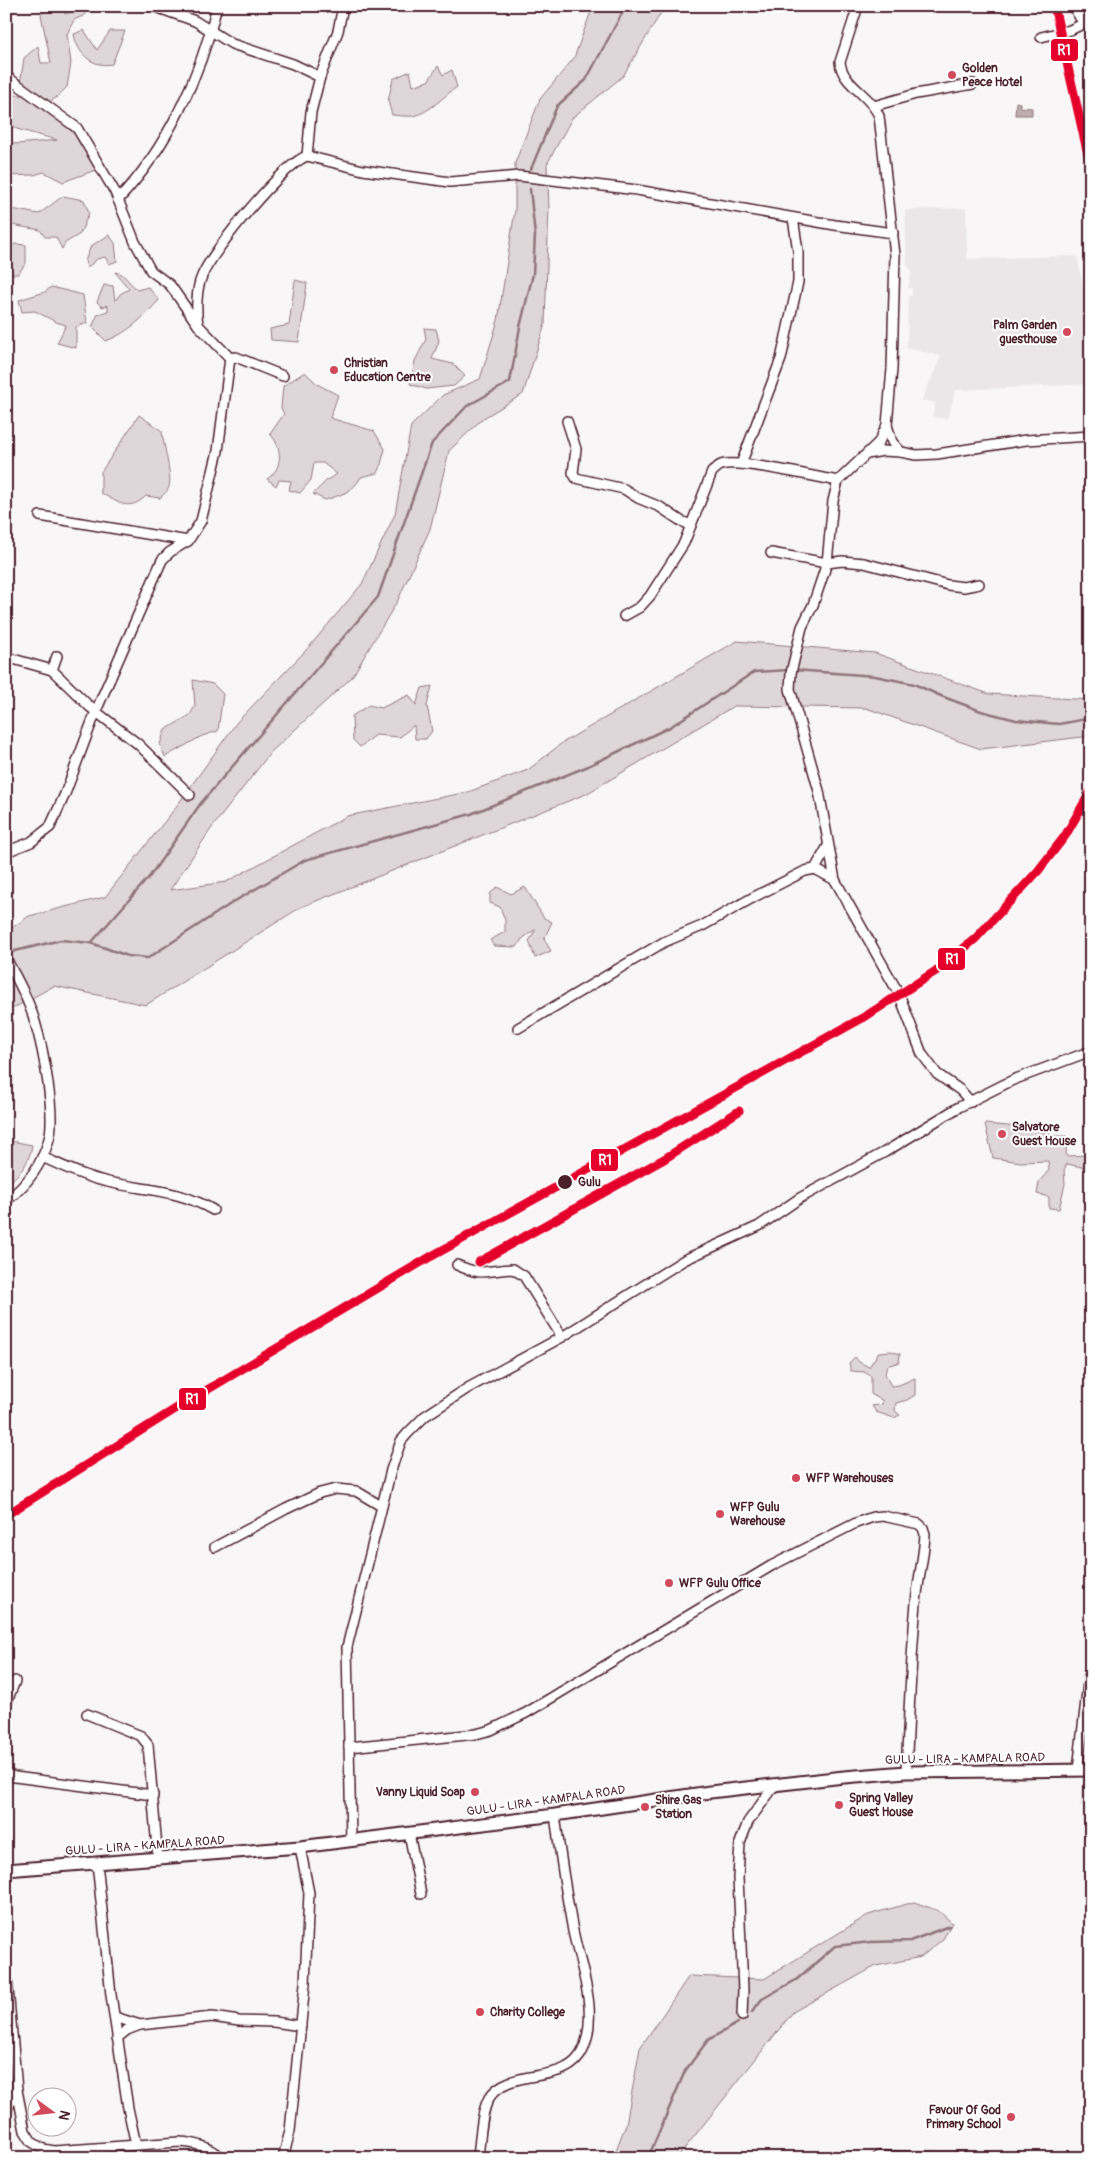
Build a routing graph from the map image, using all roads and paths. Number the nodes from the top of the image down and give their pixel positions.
1 (153, 6) edge
2 (217, 6) edge
3 (343, 6) edge
4 (858, 6) edge
5 (1073, 6) edge
6 (1088, 24) edge
7 (211, 32) junction
8 (1041, 37) dead end
9 (6, 76) edge
10 (320, 77) junction
11 (973, 84) dead end
12 (874, 106) junction
13 (307, 156) junction
14 (118, 200) junction
15 (793, 218) junction
16 (893, 232) junction
17 (198, 325) junction
18 (230, 358) junction
19 (283, 376) dead end
20 (567, 421) dead end
21 (887, 425) junction
22 (1091, 436) edge
23 (901, 452) junction
24 (866, 454) junction
25 (741, 464) junction
26 (838, 481) junction
27 (40, 516) dead end
28 (691, 525) junction
29 (188, 541) junction
30 (771, 553) dead end
31 (827, 563) junction
32 (979, 584) dead end
33 (624, 616) dead end
34 (57, 656) dead end
35 (6, 657) edge
36 (52, 670) junction
37 (96, 712) junction
38 (190, 796) dead end
39 (828, 846) junction
40 (6, 852) edge
41 (815, 869) junction
42 (835, 880) junction
43 (6, 959) edge
44 (518, 1028) dead end
45 (1091, 1051) edge
46 (971, 1102) junction
47 (42, 1157) junction
48 (6, 1201) edge
49 (213, 1210) dead end
50 (456, 1265) dead end
51 (562, 1337) junction
52 (381, 1506) junction
53 (215, 1547) dead end
54 (1091, 1657) edge
55 (16, 1681) dead end
56 (6, 1704) edge
57 (87, 1714) dead end
58 (349, 1747) junction
59 (1078, 1770) junction
60 (1091, 1770) edge
61 (906, 1772) junction
62 (6, 1774) edge
63 (775, 1785) junction
64 (153, 1795) junction
65 (555, 1815) junction
66 (409, 1833) junction
67 (351, 1840) junction
68 (300, 1846) junction
69 (158, 1859) junction
70 (97, 1863) junction
71 (6, 1870) edge
72 (421, 1894) dead end
73 (6, 1966) edge
74 (742, 2016) dead end
75 (115, 2017) junction
76 (140, 2025) junction
77 (302, 2026) junction
78 (118, 2038) junction
79 (18, 2090) junction
80 (6, 2111) edge
81 (136, 2145) junction
82 (878, 2156) dead end
83 (223, 2158) edge
84 (283, 2158) edge
85 (478, 2158) edge
86 (1005, 2158) edge

1 - 7 street
2 - 7 street
3 - 10 street
4 - 12 street
5 - 6 street
6 - 8 street
7 - 10 street
7 - 14 street
9 - 14 street
10 - 13 street
11 - 12 street
12 - 16 street
13 - 15 street
13 - 17 street
14 - 17 street
15 - 16 street
15 - 25 street
16 - 21 street
17 - 18 street
18 - 19 street
18 - 29 street
20 - 28 street
21 - 23 street
21 - 24 street
22 - 23 street
23 - 24 street
24 - 26 street
25 - 26 street
25 - 28 street
26 - 31 street
27 - 29 street
28 - 33 street
29 - 37 street
30 - 31 street
31 - 32 street
31 - 39 street
34 - 36 street
35 - 36 street
36 - 37 street
37 - 38 street
37 - 40 street
39 - 41 street
39 - 42 street
41 - 42 street
41 - 44 street
42 - 46 street
43 - 47 street
45 - 46 street
46 - 51 street
47 - 48 street
47 - 49 street
50 - 51 street
51 - 52 street
52 - 53 street
52 - 58 street
54 - 59 street
55 - 56 street
57 - 64 street
58 - 61 street
58 - 67 street
59 - 60 main road, GULU - LIRA - KAMPALA ROAD
59 - 61 main road, GULU - LIRA - KAMPALA ROAD
61 - 63 main road, GULU - LIRA - KAMPALA ROAD
62 - 64 street
63 - 65 main road, GULU - LIRA - KAMPALA ROAD
63 - 74 street
64 - 69 street
65 - 66 main road, GULU - LIRA - KAMPALA ROAD
65 - 85 street
66 - 67 main road, GULU - LIRA - KAMPALA ROAD
66 - 72 street
67 - 68 main road, GULU - LIRA - KAMPALA ROAD
68 - 69 main road, GULU - LIRA - KAMPALA ROAD
68 - 77 street
69 - 70 main road, GULU - LIRA - KAMPALA ROAD
70 - 71 main road, GULU - LIRA - KAMPALA ROAD
70 - 75 street
73 - 79 street
75 - 76 street
75 - 78 street
76 - 77 street
76 - 78 street
77 - 84 street
78 - 81 street
79 - 80 street
79 - 81 street
81 - 83 street
82 - 86 street

